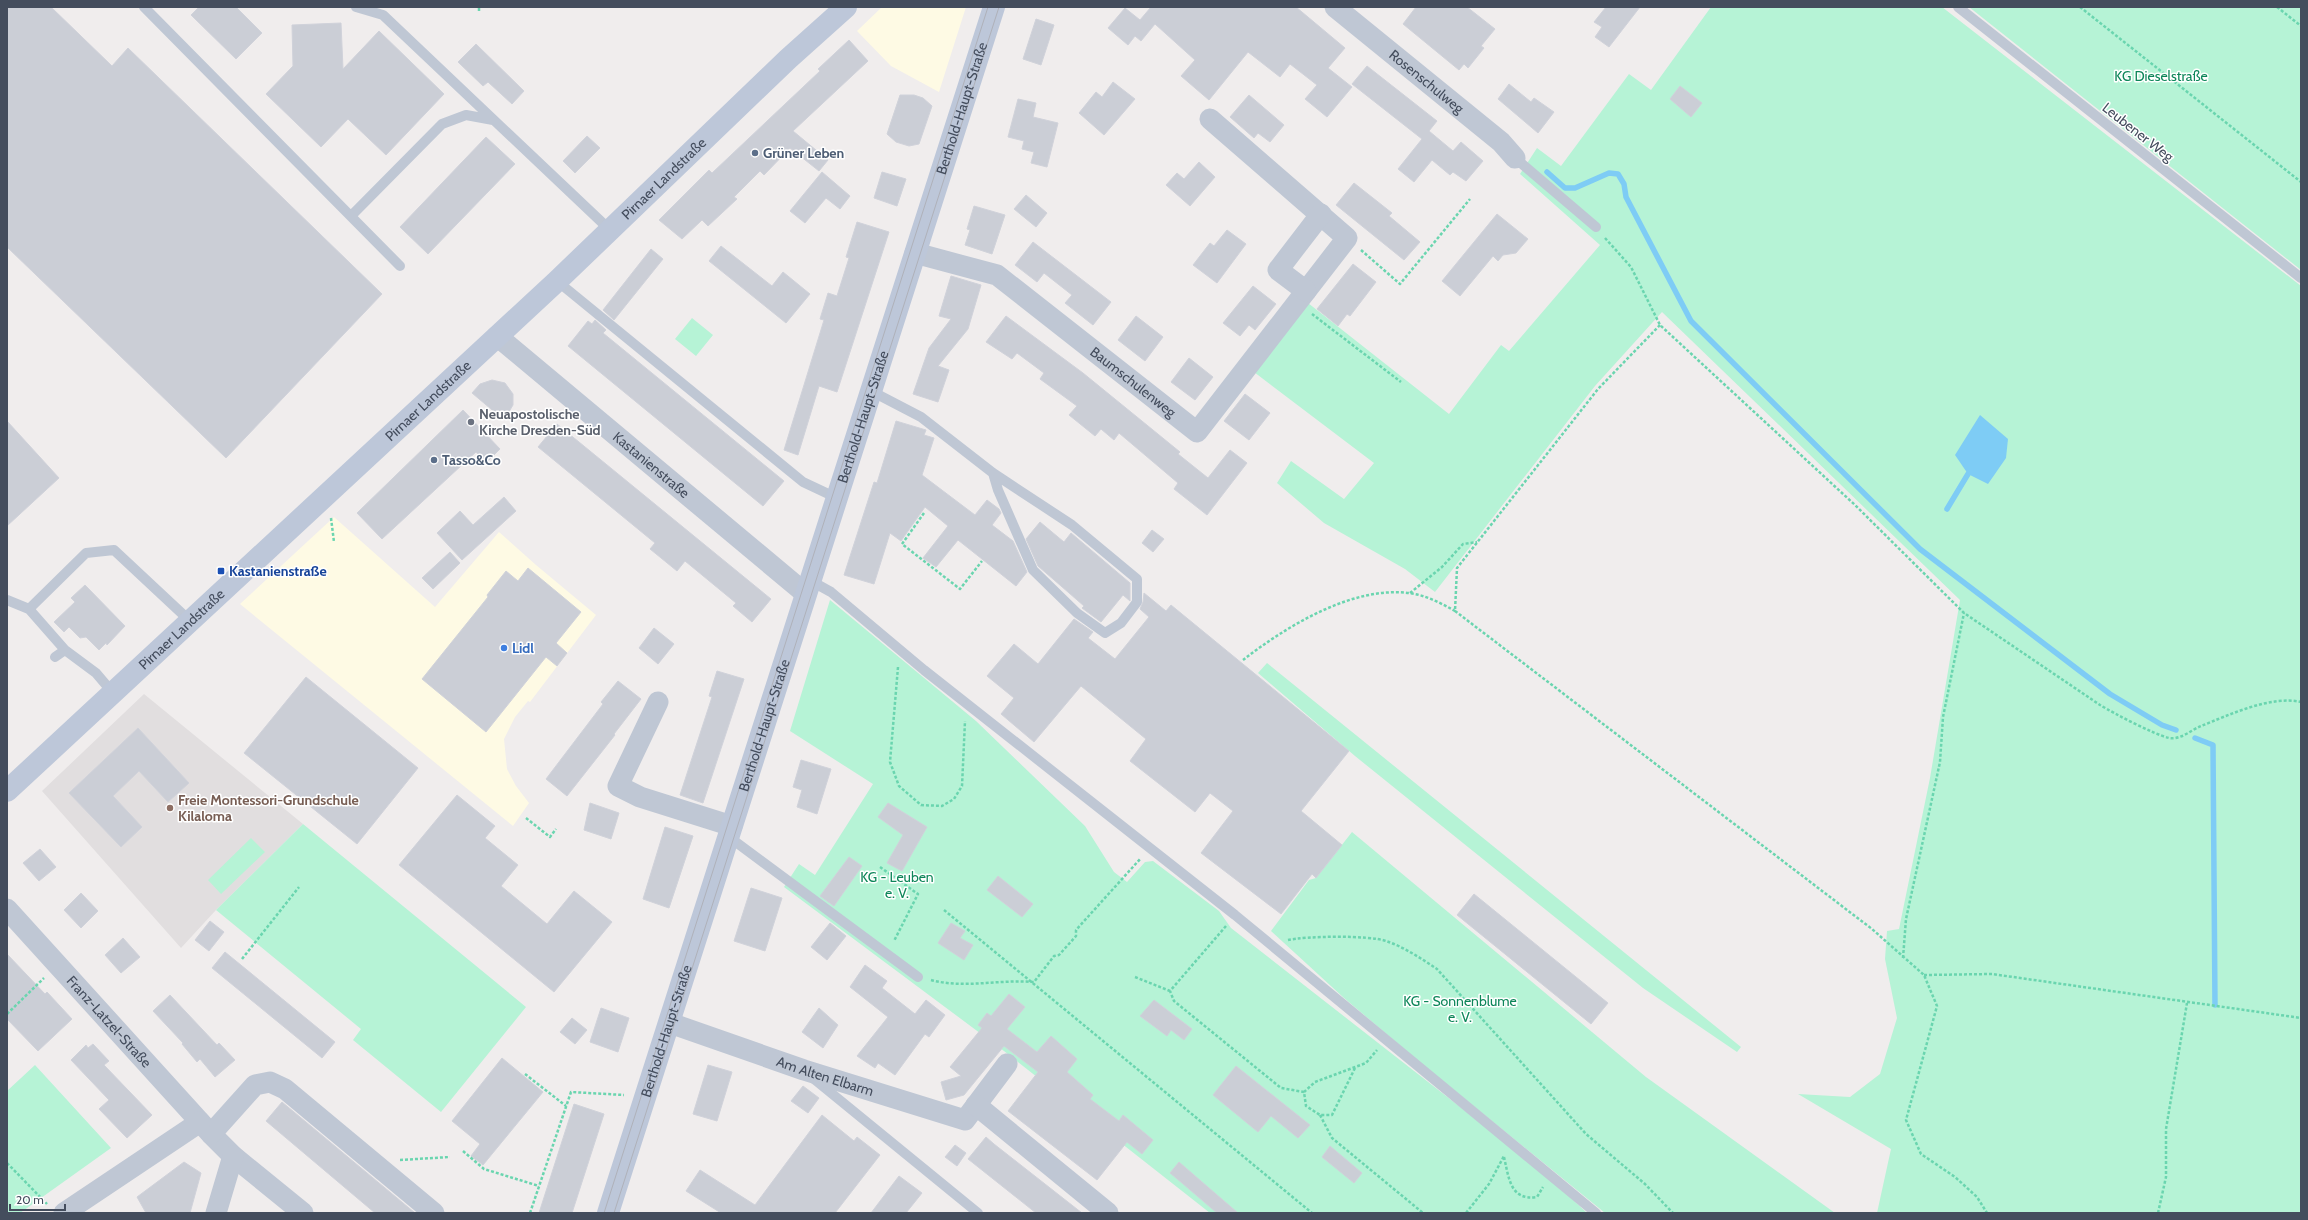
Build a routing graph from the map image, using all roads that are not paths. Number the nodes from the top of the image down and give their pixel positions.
1 (144, 7) edge
2 (356, 7) edge
3 (846, 7) edge
4 (994, 7) edge
5 (1335, 7) edge
6 (1958, 7) edge
7 (1210, 119) dead end
8 (493, 120) junction
9 (1515, 158) joint
10 (1320, 214) junction
11 (351, 216) junction
12 (1596, 227) road end
13 (610, 230) junction
14 (915, 253) junction
15 (400, 266) dead end
16 (2301, 278) edge
17 (557, 281) junction
18 (1302, 297) junction
19 (497, 336) junction
20 (871, 391) junction
21 (994, 473) junction
22 (837, 498) junction
23 (808, 587) junction
24 (7, 600) edge
25 (29, 609) junction
26 (190, 621) junction
27 (65, 650) junction
28 (55, 657) dead end
29 (113, 693) junction
30 (658, 702) dead end
31 (7, 791) edge
32 (730, 832) junction
33 (7, 909) edge
34 (918, 977) road end
35 (670, 1023) junction
36 (1006, 1064) dead end
37 (804, 1070) junction
38 (976, 1106) junction
39 (205, 1128) junction
40 (233, 1156) junction
41 (58, 1210) edge
42 (216, 1213) edge
43 (303, 1213) edge
44 (434, 1213) edge
45 (608, 1213) edge
46 (978, 1213) edge
47 (1108, 1213) edge
48 (1596, 1213) edge

1 - 11 lane
2 - 8 lane
3 - 13 street, Pirnaer Landstraße
4 - 14 street, Berthold-Haupt-Straße
5 - 9 street, Rosenschulweg
6 - 16 lane, Leubener Weg
7 - 10 street, Baumschulenweg
8 - 11 lane
8 - 13 lane
9 - 12 lane
10 - 18 street
10 - 18 street, Baumschulenweg
11 - 15 lane
13 - 17 street, Pirnaer Landstraße
14 - 18 street, Baumschulenweg
14 - 20 street, Berthold-Haupt-Straße
17 - 19 street, Pirnaer Landstraße
17 - 22 lane
19 - 23 street, Kastanienstraße
19 - 26 street, Pirnaer Landstraße
20 - 21 lane
20 - 22 street, Berthold-Haupt-Straße
21 - 21 lane
22 - 23 street, Berthold-Haupt-Straße
23 - 32 street, Berthold-Haupt-Straße
23 - 48 lane
24 - 25 lane
25 - 26 lane
25 - 27 lane
26 - 29 street, Pirnaer Landstraße
27 - 28 lane
27 - 29 lane
29 - 31 street, Pirnaer Landstraße
30 - 32 street
32 - 34 lane
32 - 35 street, Berthold-Haupt-Straße
33 - 39 street, Franz-Latzel-Straße
35 - 37 street, Am Alten Elbarm
35 - 45 street, Berthold-Haupt-Straße
36 - 38 street, Am Alten Elbarm
37 - 38 street, Am Alten Elbarm
37 - 46 lane
38 - 47 street
39 - 40 street, Franz-Latzel-Straße
39 - 41 street
39 - 44 street
40 - 42 street
40 - 43 street, Franz-Latzel-Straße

